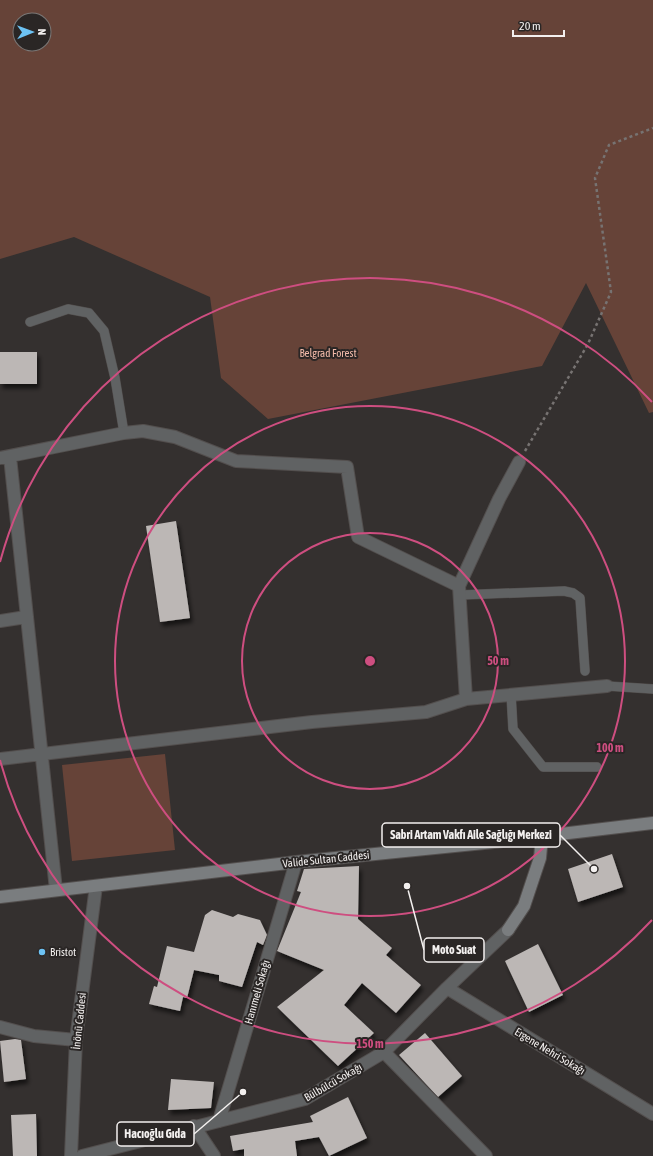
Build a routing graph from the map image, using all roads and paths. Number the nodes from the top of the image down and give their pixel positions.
1 (653, 128) edge
2 (30, 322) dead end
3 (124, 433) junction
4 (5, 457) edge
5 (519, 462) joint
6 (460, 591) junction
7 (26, 617) junction
8 (0, 621) edge
9 (585, 671) dead end
10 (607, 686) joint
11 (653, 689) edge
12 (511, 694) junction
13 (466, 699) junction
14 (40, 754) junction
15 (0, 759) edge
16 (597, 767) dead end
17 (653, 823) edge
18 (542, 836) junction
19 (296, 862) junction
20 (96, 886) junction
21 (56, 890) junction
22 (0, 897) edge
23 (447, 988) junction
24 (0, 1027) edge
25 (76, 1040) junction
26 (384, 1052) junction
27 (653, 1114) edge
28 (219, 1121) junction
29 (194, 1126) junction
30 (71, 1156) edge
31 (82, 1156) edge
32 (214, 1156) edge
33 (486, 1156) edge

1 - 5 path
2 - 3 lane
3 - 4 street
3 - 6 street
4 - 7 street
5 - 6 street
6 - 9 lane
6 - 13 street
7 - 8 street
7 - 14 street
10 - 11 lane
10 - 12 street
12 - 13 street
12 - 16 lane
13 - 14 street
14 - 15 street
14 - 21 street
17 - 18 street, Valide Sultan Caddesi
18 - 19 street, Valide Sultan Caddesi
18 - 23 street, Bülbülcü Sokağı
19 - 20 street, Valide Sultan Caddesi
19 - 28 street, Hanımeli Sokağı
20 - 21 street, Valide Sultan Caddesi
20 - 25 street, İnönü Caddesi
21 - 22 street, Valide Sultan Caddesi
23 - 26 street, Bülbülcü Sokağı
23 - 27 street, Ergene Nehri Sokağı
24 - 25 street
25 - 30 street, İnönü Caddesi
26 - 28 street, Bülbülcü Sokağı
26 - 33 street
28 - 29 street, Bülbülcü Sokağı
29 - 31 street, Bülbülcü Sokağı
29 - 32 street

